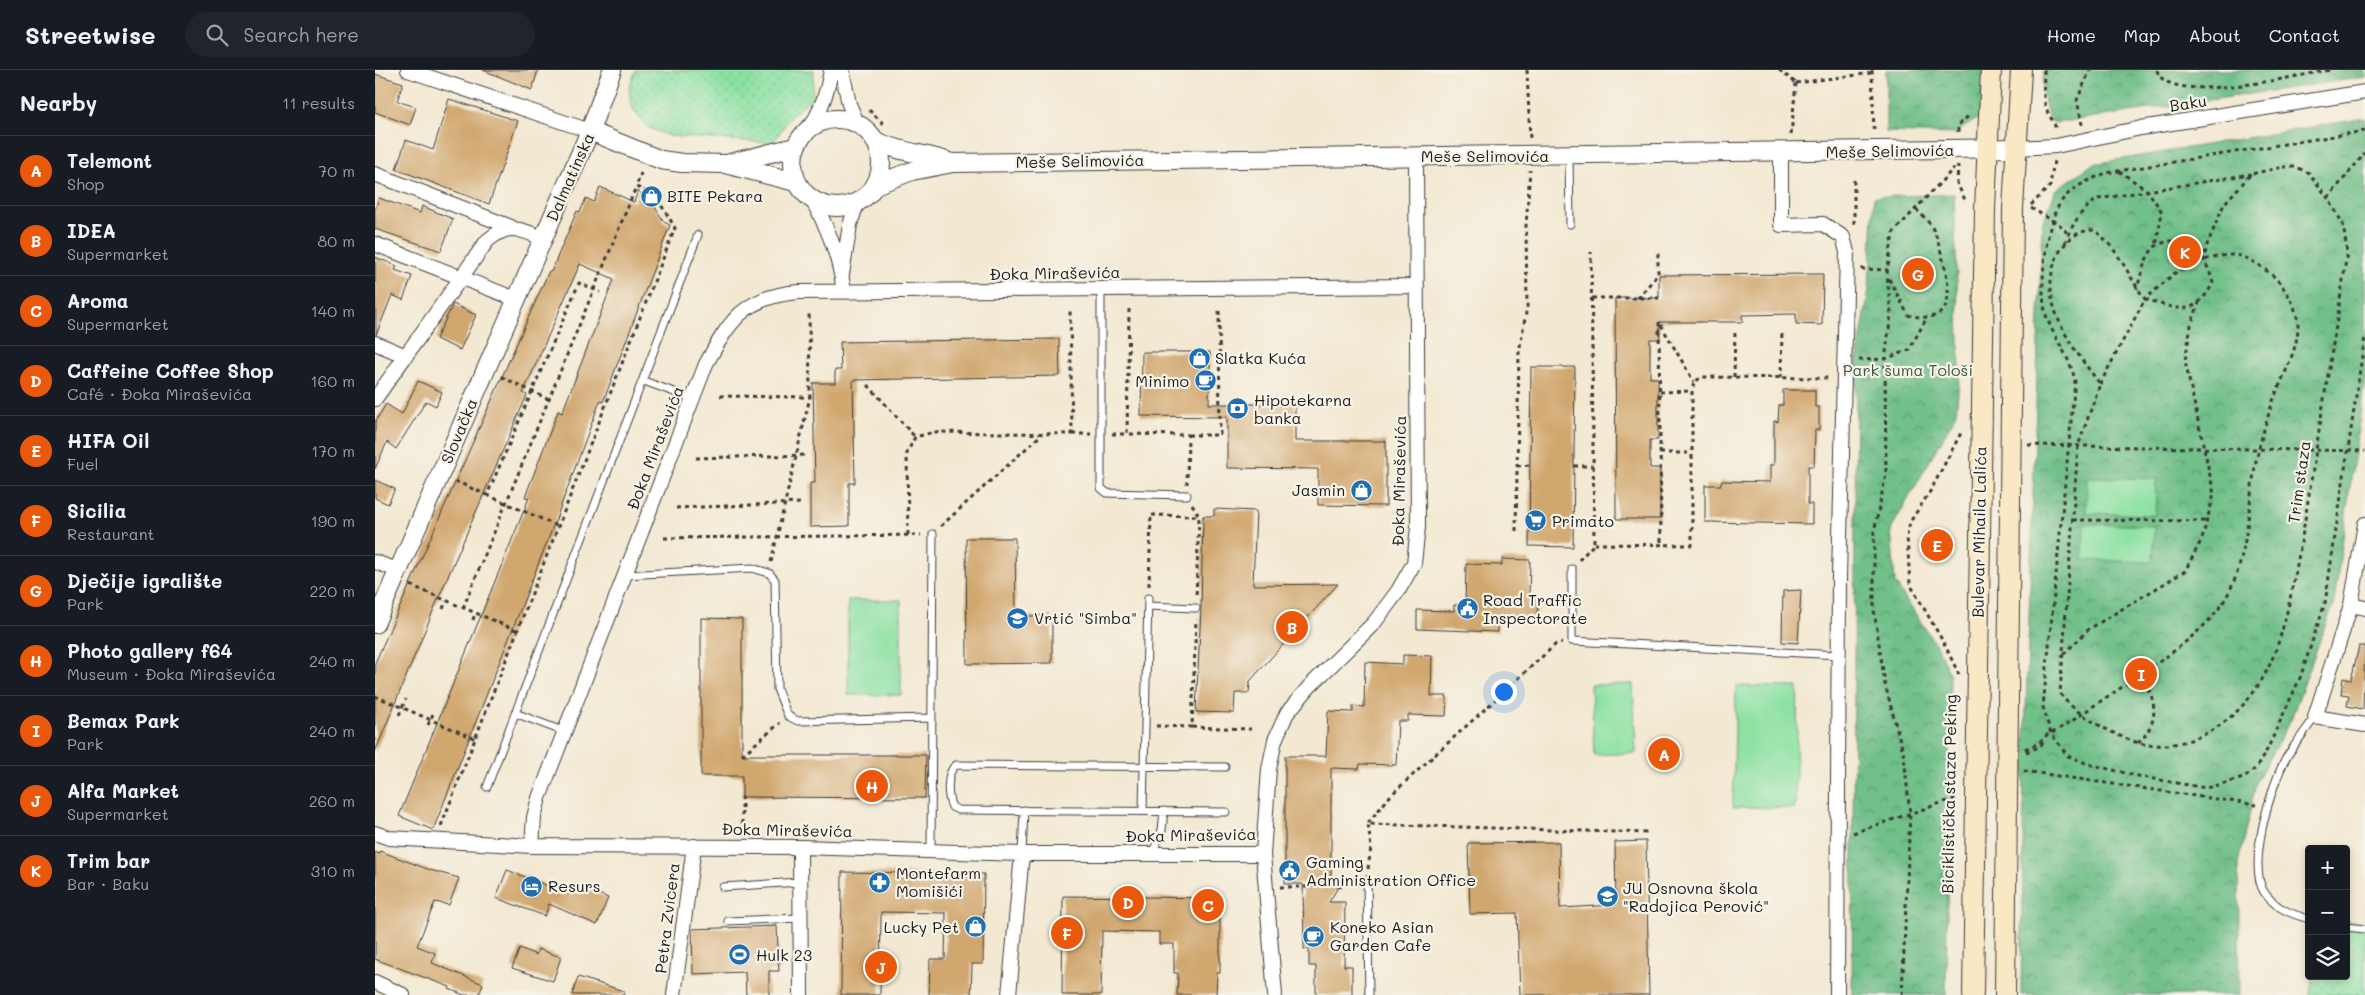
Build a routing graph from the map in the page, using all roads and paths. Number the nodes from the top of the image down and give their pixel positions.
1 (408, 70) edge
2 (612, 70) edge
3 (831, 70) edge
4 (842, 70) edge
5 (1527, 70) edge
6 (1779, 70) edge
7 (1991, 70) edge
8 (2021, 70) edge
9 (2044, 70) edge
10 (2090, 70) edge
11 (2157, 70) edge
12 (2331, 70) edge
13 (1872, 72) edge
14 (1796, 83) junction
15 (2365, 92) edge
16 (866, 107) dead end
17 (2055, 123) dead end
18 (858, 124) junction
19 (811, 127) junction
20 (590, 131) junction
21 (2365, 131) edge
22 (890, 132) dead end
23 (874, 140) junction
24 (2085, 140) junction
25 (795, 147) junction
26 (2017, 148) junction
27 (1986, 150) junction
28 (1874, 151) junction
29 (1785, 153) junction
30 (2365, 153) edge
31 (1531, 156) junction
32 (1569, 156) junction
33 (1416, 157) junction
34 (953, 163) junction
35 (725, 164) junction
36 (1954, 168) dead end
37 (2119, 171) junction
38 (641, 173) dead end
39 (375, 174) edge
40 (2251, 174) junction
41 (1957, 175) dead end
42 (1854, 178) dead end
43 (796, 182) junction
44 (875, 185) junction
45 (636, 187) junction
46 (2148, 191) junction
47 (2328, 198) junction
48 (812, 200) junction
49 (857, 203) junction
50 (2029, 206) dead end
51 (1968, 208) dead end
52 (1916, 209) junction
53 (2052, 220) junction
54 (1571, 224) dead end
55 (1853, 224) dead end
56 (511, 227) junction
57 (2069, 234) junction
58 (698, 235) dead end
59 (543, 238) junction
60 (375, 244) edge
61 (2064, 244) junction
62 (2156, 246) junction
63 (1591, 252) dead end
64 (1658, 252) dead end
65 (2205, 260) junction
66 (1856, 269) dead end
67 (1887, 272) junction
68 (842, 277) junction
69 (459, 278) junction
70 (1417, 286) junction
71 (2137, 289) junction
72 (1101, 290) junction
73 (598, 292) junction
74 (844, 292) junction
75 (1896, 295) junction
76 (1592, 298) junction
77 (1637, 298) junction
78 (1659, 298) dead end
79 (516, 299) junction
80 (2145, 299) junction
81 (1890, 302) junction
82 (2199, 303) junction
83 (1219, 308) dead end
84 (1129, 309) dead end
85 (1070, 310) dead end
86 (809, 312) dead end
87 (1926, 319) junction
88 (1735, 329) dead end
89 (1782, 330) dead end
90 (2365, 336) edge
91 (375, 343) edge
92 (406, 356) junction
93 (1885, 359) junction
94 (1854, 360) dead end
95 (497, 375) dead end
96 (1734, 377) junction
97 (1781, 378) junction
98 (1844, 378) junction
99 (643, 381) junction
100 (1694, 382) junction
101 (2100, 384) junction
102 (868, 386) dead end
103 (1691, 391) junction
104 (532, 392) junction
105 (1660, 392) junction
106 (720, 396) dead end
107 (810, 397) junction
108 (375, 399) edge
109 (693, 399) junction
110 (550, 400) junction
111 (1964, 427) dead end
112 (1042, 434) junction
113 (1189, 435) junction
114 (915, 437) junction
115 (2024, 445) dead end
116 (2070, 446) junction
117 (2078, 446) junction
118 (2205, 448) junction
119 (2259, 449) junction
120 (2316, 450) junction
121 (2349, 450) junction
122 (2365, 451) edge
123 (1660, 453) junction
124 (1692, 453) junction
125 (808, 455) dead end
126 (797, 456) junction
127 (696, 458) dead end
128 (1530, 465) dead end
129 (1517, 466) junction
130 (1574, 466) dead end
131 (1593, 466) junction
132 (448, 478) dead end
133 (487, 495) junction
134 (1187, 495) joint
135 (785, 503) junction
136 (801, 503) dead end
137 (507, 504) junction
138 (676, 508) dead end
139 (2073, 520) junction
140 (2207, 521) junction
141 (2365, 524) edge
142 (559, 526) junction
143 (1515, 531) dead end
144 (933, 534) junction
145 (908, 535) junction
146 (777, 536) junction
147 (664, 538) dead end
148 (1594, 544) junction
149 (1661, 544) junction
150 (375, 562) edge
151 (1572, 569) joint
152 (769, 573) junction
153 (625, 575) junction
154 (403, 577) junction
155 (446, 601) junction
156 (1148, 602) junction
157 (2351, 605) junction
158 (463, 608) junction
159 (1196, 608) junction
160 (2365, 608) edge
161 (443, 609) dead end
162 (475, 613) junction
163 (473, 620) dead end
164 (375, 624) edge
165 (517, 631) junction
166 (1572, 641) junction
167 (1839, 655) junction
168 (2064, 655) junction
169 (2139, 675) junction
170 (1960, 679) dead end
171 (375, 696) edge
172 (406, 699) dead end
173 (402, 708) junction
174 (2082, 713) junction
175 (433, 714) dead end
176 (515, 714) junction
177 (399, 715) dead end
178 (788, 716) junction
179 (2315, 717) junction
180 (932, 718) junction
181 (430, 719) junction
182 (428, 725) dead end
183 (2365, 725) edge
184 (1145, 726) junction
185 (1192, 727) junction
186 (1251, 729) dead end
187 (565, 732) junction
188 (2051, 734) junction
189 (476, 739) junction
190 (2137, 744) junction
191 (2025, 749) dead end
192 (2022, 753) dead end
193 (742, 755) dead end
194 (1144, 766) junction
195 (1225, 767) dead end
196 (2018, 770) dead end
197 (487, 787) dead end
198 (1961, 788) dead end
199 (1967, 796) dead end
200 (1961, 797) junction
201 (742, 798) dead end
202 (1961, 806) dead end
203 (2268, 806) junction
204 (1024, 810) junction
205 (1143, 811) junction
206 (1165, 811) junction
207 (1226, 812) dead end
208 (1910, 814) junction
209 (742, 824) dead end
210 (1368, 824) junction
211 (441, 827) dead end
212 (375, 833) edge
213 (1647, 833) dead end
214 (1836, 839) junction
215 (532, 846) junction
216 (693, 846) junction
217 (800, 847) junction
218 (931, 851) junction
219 (1022, 854) junction
220 (1152, 854) junction
221 (1263, 854) junction
222 (1367, 880) junction
223 (800, 882) junction
224 (1338, 886) dead end
225 (723, 887) dead end
226 (1308, 887) dead end
227 (1264, 888) junction
228 (801, 918) junction
229 (2305, 918) edge
230 (728, 921) dead end
231 (2350, 927) edge
232 (2365, 929) edge
233 (375, 982) edge
234 (397, 994) edge
235 (674, 995) edge
236 (801, 995) edge
237 (1009, 995) edge
238 (1275, 995) edge
239 (1369, 995) edge
240 (1837, 995) edge
241 (1902, 995) edge
242 (1973, 995) edge
243 (2005, 995) edge

1 - 20 street
2 - 20 street, Dalmatinska
3 - 19 street
4 - 18 street
5 - 31 path
6 - 14 path
7 - 27 main road, Bulevar Mihaila Lalića
8 - 26 main road, Bulevar Mihaila Lalića
9 - 17 path
10 - 24 path
11 - 12 path
13 - 14 path
13 - 28 path
14 - 29 path
15 - 24 street, Baku
16 - 22 path
18 - 19 street
18 - 23 street
19 - 25 street
20 - 35 street
20 - 59 street, Dalmatinska
21 - 37 path
23 - 34 street, Meše Selimovića
23 - 44 street
24 - 26 street, Baku
25 - 35 street
25 - 43 street
26 - 27 street, Meše Selimovića
26 - 243 main road, Bulevar Mihaila Lalića
27 - 28 street, Meše Selimovića
27 - 242 main road, Bulevar Mihaila Lalića
28 - 29 street, Meše Selimovića
29 - 32 street, Meše Selimovića
29 - 98 street
30 - 47 path
31 - 32 street, Meše Selimovića
31 - 33 street, Meše Selimovića
31 - 129 path
32 - 54 lane
33 - 34 street, Meše Selimovića
33 - 70 street, Đoka Miraševića
34 - 44 street, Meše Selimovića
35 - 43 street
36 - 52 path
37 - 46 path
37 - 53 path
38 - 45 path
39 - 56 street, Dalmatinska
40 - 46 path, Trim staza
40 - 47 path, Trim staza
40 - 65 path
41 - 51 path
42 - 55 path
43 - 48 street
44 - 49 street
45 - 73 path
45 - 142 path
46 - 57 path, Trim staza
46 - 62 path
47 - 120 path, Trim staza
48 - 49 street
48 - 68 street
49 - 68 street
50 - 53 path
52 - 67 path
52 - 87 path
53 - 57 path
53 - 116 path
56 - 59 street, Dalmatinska
56 - 69 street
57 - 61 path, Trim staza
58 - 99 lane
59 - 79 street, Slovačka
60 - 69 street
61 - 71 path
61 - 101 path
62 - 65 path
62 - 71 path
63 - 76 path
64 - 77 path
65 - 80 path
65 - 82 path
65 - 119 path
66 - 67 path
67 - 75 path
67 - 81 path
68 - 74 street
69 - 79 street
69 - 92 street
70 - 72 street, Đoka Miraševića
70 - 221 street, Đoka Miraševića
71 - 80 path
72 - 74 street, Đoka Miraševića
72 - 134 lane
73 - 104 path
73 - 110 path
74 - 109 street, Đoka Miraševića
75 - 81 path
75 - 87 path
76 - 77 path
76 - 131 path
77 - 78 path
79 - 154 street, Slovačka
80 - 82 path
80 - 101 path, Trim staza
81 - 93 path
82 - 118 path
83 - 113 path
84 - 113 path
85 - 112 path
86 - 107 path
87 - 93 path
88 - 96 path
89 - 97 path
90 - 121 path
91 - 92 street
92 - 108 street
93 - 94 path
93 - 208 path
95 - 104 path
96 - 97 path
96 - 100 path
97 - 98 path
98 - 167 street
99 - 109 lane
99 - 176 lane
100 - 103 path
100 - 105 path
101 - 117 path, Trim staza
102 - 114 path
103 - 105 path
103 - 124 path
104 - 110 path
104 - 133 path
105 - 123 path
106 - 107 path
107 - 126 path
109 - 153 street, Đoka Miraševića
110 - 137 path
111 - 170 path, Biciklistička staza Peking
112 - 114 path
112 - 144 path
113 - 134 path
114 - 145 path
115 - 116 path
116 - 117 path
116 - 188 path
117 - 118 path
117 - 139 path, Trim staza
118 - 119 path
118 - 140 path
119 - 120 path
119 - 169 path
120 - 121 path
120 - 190 path, Trim staza
121 - 122 path
121 - 188 path
123 - 124 path
123 - 149 path
124 - 149 path
125 - 126 path
126 - 127 path
126 - 135 path
128 - 129 path
129 - 143 path
130 - 131 path
131 - 148 path
132 - 133 path
133 - 137 path
135 - 136 path
135 - 138 path
135 - 146 path
137 - 142 path
137 - 158 path
139 - 140 path
139 - 168 path, Trim staza
140 - 168 path
141 - 157 street
142 - 165 path
144 - 145 path
144 - 180 lane
145 - 146 path
146 - 147 path
146 - 152 path
148 - 149 path
148 - 151 path
150 - 154 street
151 - 166 lane
152 - 153 lane
152 - 178 lane
153 - 187 street, Đoka Miraševića
154 - 155 path
154 - 164 street, Slovačka
155 - 158 path
155 - 161 path
156 - 159 lane
156 - 159 path
156 - 184 lane
157 - 160 street
157 - 179 street
158 - 162 path
159 - 185 path
162 - 163 path
162 - 165 path
165 - 189 path
166 - 167 lane
166 - 210 path
167 - 214 street
168 - 174 path, Trim staza
169 - 174 path
169 - 190 path
171 - 173 path
172 - 173 path
173 - 177 path
173 - 181 path
174 - 188 path
174 - 190 path, Trim staza
175 - 181 path
176 - 187 lane
176 - 197 lane
178 - 180 lane
178 - 193 path
179 - 183 street
179 - 203 lane
180 - 218 lane
181 - 182 path
181 - 189 path
184 - 185 path
184 - 194 lane
185 - 186 path
187 - 215 street, Đoka Miraševića
188 - 191 path
188 - 192 path
189 - 211 path
194 - 195 lane
194 - 204 lane
194 - 205 lane
196 - 203 path
198 - 200 path, Biciklistička staza Peking
199 - 200 path
200 - 202 path, Biciklistička staza Peking
200 - 208 path
201 - 209 path
203 - 229 lane
204 - 205 lane
204 - 219 lane
205 - 206 lane
206 - 207 lane
206 - 220 lane
208 - 214 path
208 - 241 path
210 - 213 path
210 - 222 path
212 - 215 street, Đoka Miraševića
214 - 240 street
215 - 216 street, Đoka Miraševića
216 - 217 street, Đoka Miraševića
216 - 235 street, Petra Zvicera
217 - 218 street, Đoka Miraševića
217 - 223 street
218 - 219 street, Đoka Miraševića
219 - 220 street, Đoka Miraševića
219 - 237 street
220 - 221 street, Đoka Miraševića
221 - 227 street
222 - 224 path
222 - 239 lane
223 - 225 lane
223 - 228 street
226 - 227 path
227 - 238 street
228 - 230 lane
228 - 236 street
231 - 232 lane
233 - 234 street

